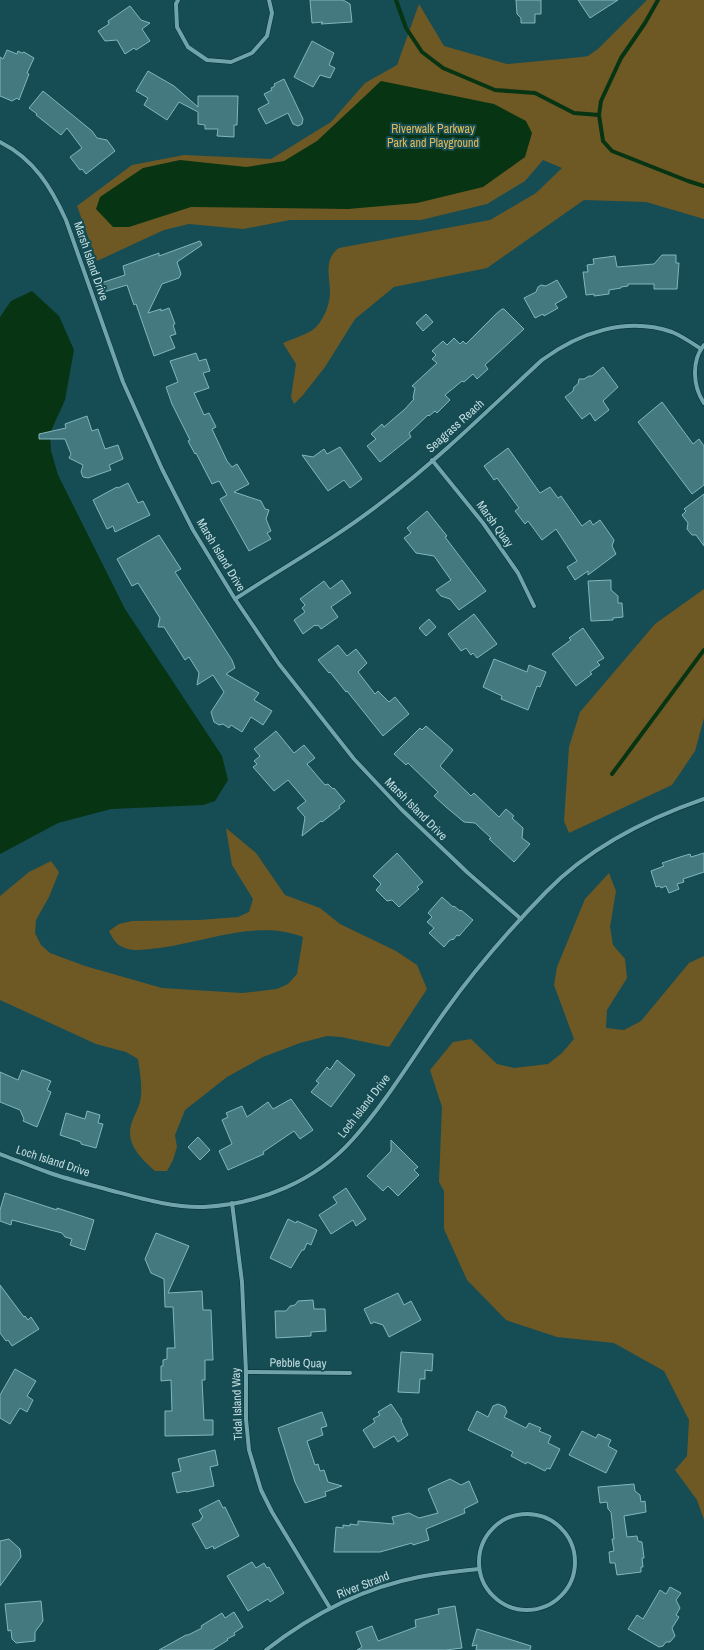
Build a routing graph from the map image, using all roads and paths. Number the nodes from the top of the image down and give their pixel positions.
1 (178, 0) edge
2 (269, 0) edge
3 (0, 142) edge
4 (702, 347) edge
5 (704, 403) edge
6 (432, 460) junction
7 (235, 599) junction
8 (534, 606) dead end
9 (704, 799) edge
10 (521, 919) junction
11 (0, 1154) edge
12 (232, 1203) junction
13 (246, 1372) junction
14 (350, 1373) dead end
15 (479, 1569) junction
16 (330, 1608) junction
17 (266, 1650) edge

1 - 2 street
3 - 7 street, Marsh Island Drive
4 - 5 street
4 - 6 street, Seagrass Reach
6 - 7 street, Seagrass Reach
6 - 8 street, Marsh Quay
7 - 10 street, Marsh Island Drive
9 - 10 street, Loch Island Drive
10 - 12 street, Loch Island Drive
11 - 12 street, Loch Island Drive
12 - 13 street, Tidal Island Way
13 - 14 street, Pebble Quay
13 - 16 street, Tidal Island Way
15 - 15 street
15 - 16 street, River Strand
16 - 17 street, River Strand

